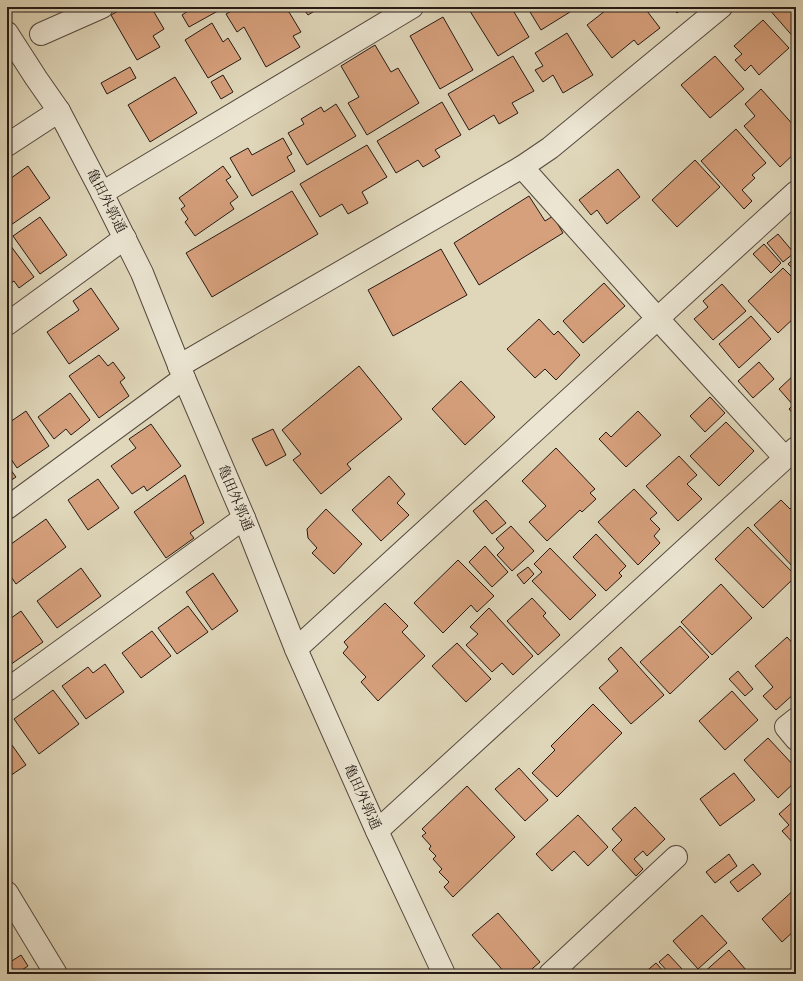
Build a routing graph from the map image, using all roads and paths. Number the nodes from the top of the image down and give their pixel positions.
1 (102, 7) edge
2 (412, 7) edge
3 (721, 7) edge
4 (7, 33) edge
5 (41, 34) dead end
6 (59, 111) junction
7 (7, 145) edge
8 (522, 167) junction
9 (796, 192) edge
10 (102, 193) junction
11 (125, 238) junction
12 (658, 319) junction
13 (7, 324) edge
14 (181, 372) junction
15 (790, 453) edge
16 (7, 508) edge
17 (244, 518) junction
18 (296, 649) junction
19 (7, 690) edge
20 (796, 719) edge
21 (796, 739) edge
22 (377, 831) junction
23 (676, 857) dead end
24 (7, 893) edge
25 (56, 974) edge
26 (444, 974) edge
27 (550, 974) edge

1 - 5 street
2 - 10 street
3 - 8 street
4 - 6 street, 亀田外郭通
6 - 7 street
6 - 10 street, 亀田外郭通
8 - 12 street
8 - 14 street
9 - 12 street
10 - 11 street, 亀田外郭通
11 - 13 street
11 - 14 street, 亀田外郭通
12 - 15 street
12 - 18 street
14 - 16 street
14 - 17 street, 亀田外郭通
15 - 22 street
17 - 18 street, 亀田外郭通
17 - 19 street
18 - 22 street, 亀田外郭通
20 - 21 street
22 - 26 street, 亀田外郭通
23 - 27 street
24 - 25 street

